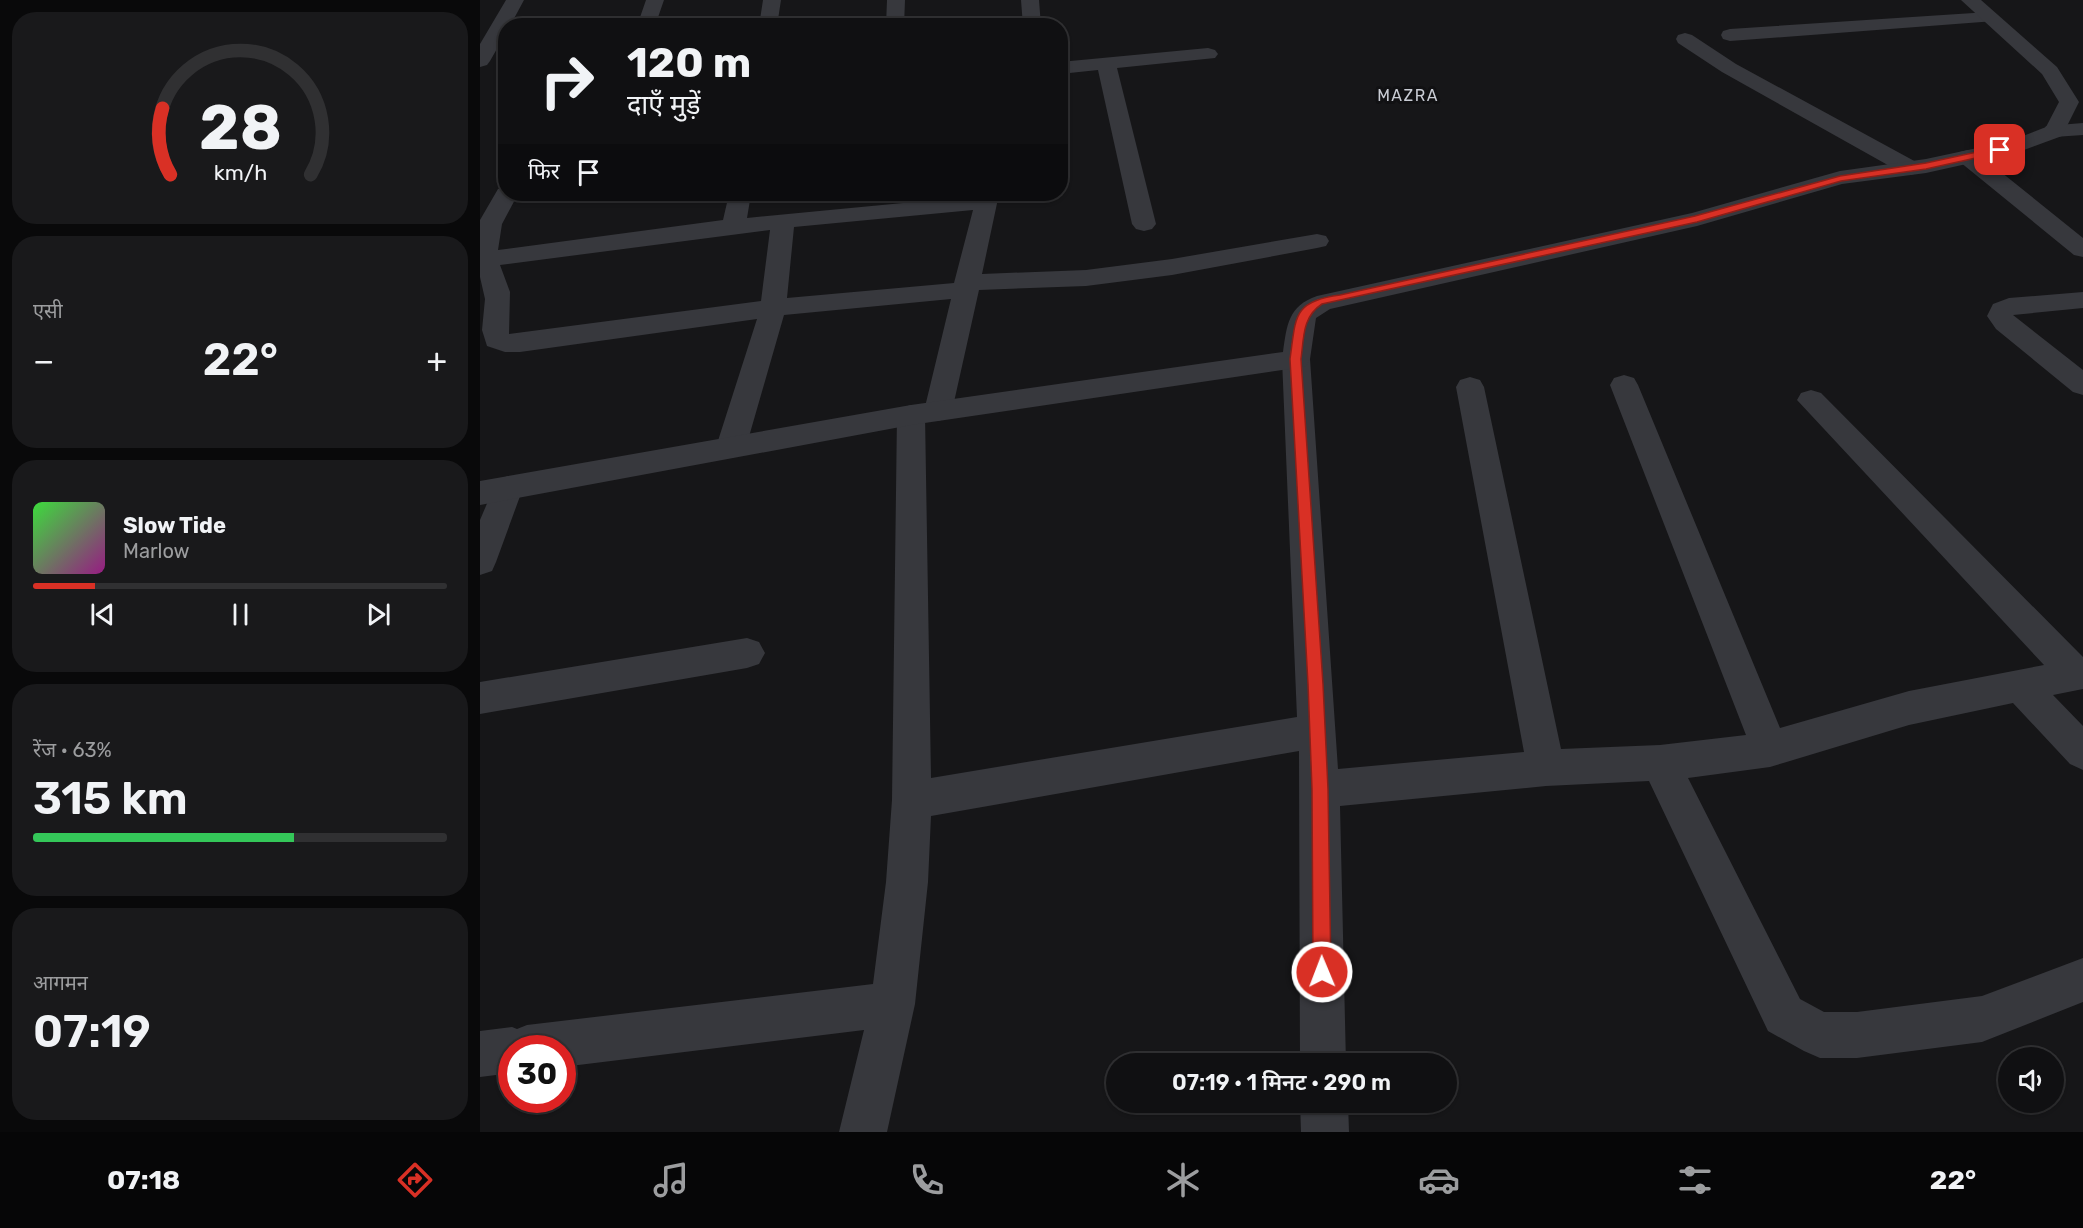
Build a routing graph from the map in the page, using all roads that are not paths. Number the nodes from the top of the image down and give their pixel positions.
1 (514, 0) edge
2 (655, 0) edge
3 (772, 0) edge
4 (896, 0) edge
5 (1030, 0) edge
6 (1038, 0) edge
7 (1970, 0) edge
8 (1989, 17) junction
9 (504, 18) edge
10 (649, 18) edge
11 (769, 18) edge
12 (895, 18) edge
13 (1031, 18) edge
14 (498, 29) edge
15 (1730, 35) dead end
16 (1685, 39) dead end
17 (1208, 54) dead end
18 (480, 61) edge
19 (1106, 64) junction
20 (1068, 67) edge
21 (2083, 129) edge
22 (2054, 130) junction
23 (1968, 157) junction
24 (1910, 168) junction
25 (498, 194) edge
26 (480, 195) edge
27 (501, 201) edge
28 (739, 201) edge
29 (960, 201) edge
30 (986, 201) edge
31 (783, 221) junction
32 (1144, 224) dead end
33 (734, 226) junction
34 (1317, 242) dead end
35 (2083, 250) edge
36 (486, 259) junction
37 (966, 287) junction
38 (2083, 300) edge
39 (773, 308) junction
40 (1296, 359) junction
41 (2083, 385) edge
42 (1624, 386) dead end
43 (1470, 387) dead end
44 (1811, 400) dead end
45 (924, 413) junction
46 (731, 447) junction
47 (494, 490) edge
48 (480, 562) edge
49 (747, 653) dead end
50 (2079, 674) edge
51 (2020, 685) junction
52 (480, 698) edge
53 (1316, 730) junction
54 (1770, 748) junction
55 (2083, 752) edge
56 (1660, 763) junction
57 (1546, 768) junction
58 (1320, 789) junction
59 (912, 800) junction
60 (2083, 980) edge
61 (894, 1004) junction
62 (576, 1042) edge
63 (498, 1052) edge
64 (1323, 1053) edge
65 (480, 1054) edge
66 (1324, 1113) edge
67 (863, 1132) edge
68 (1325, 1132) edge

1 - 9 street
2 - 10 street
3 - 11 street
4 - 12 street
5 - 6 street
5 - 13 street
7 - 8 street
8 - 15 street
8 - 22 street
14 - 18 street
16 - 24 street
17 - 19 street
19 - 20 street
19 - 32 street
21 - 22 street
22 - 23 street
23 - 24 street
23 - 35 street
24 - 40 street
25 - 26 street
27 - 36 street
28 - 33 street
29 - 31 street
30 - 37 street
31 - 33 street
31 - 39 street
33 - 36 street
34 - 37 street
36 - 39 street
37 - 39 street
37 - 45 street
38 - 41 street
39 - 46 street
40 - 45 street
40 - 53 street
42 - 54 street
43 - 57 street
44 - 50 street
45 - 46 street
45 - 59 street
46 - 47 street
47 - 48 street
49 - 52 street
50 - 51 street
51 - 54 street
51 - 55 street
53 - 58 street
53 - 59 street
54 - 56 street
56 - 57 street
56 - 60 street
57 - 58 street
58 - 64 street
59 - 61 street
61 - 62 street
61 - 67 street
63 - 65 street
66 - 68 street

